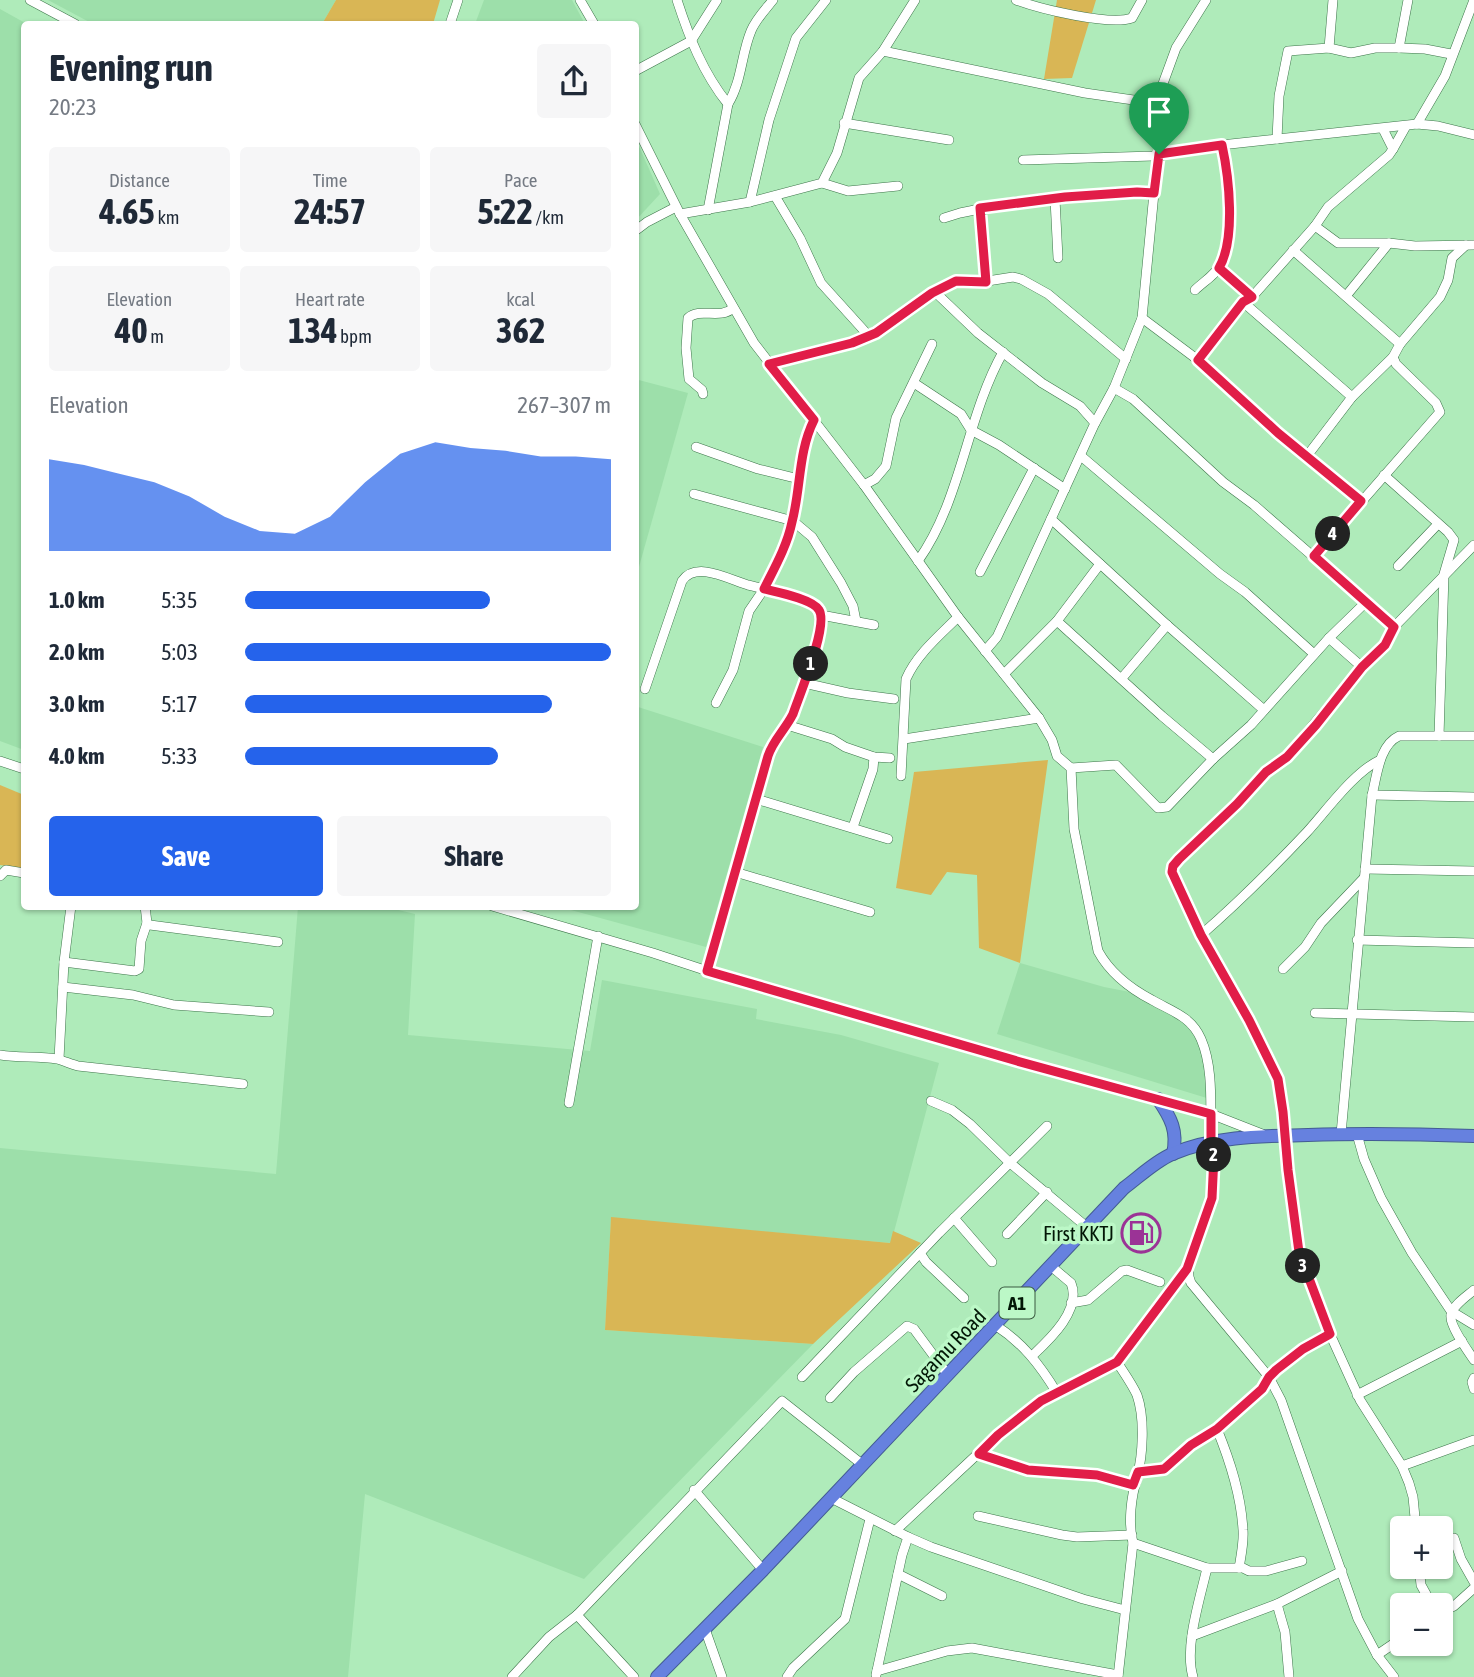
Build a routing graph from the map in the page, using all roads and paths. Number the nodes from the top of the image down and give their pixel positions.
1 (30, 0) edge
2 (458, 0) edge
3 (580, 0) edge
4 (677, 0) edge
5 (718, 0) edge
6 (774, 0) edge
7 (826, 0) edge
8 (915, 0) edge
9 (1016, 0) edge
10 (1142, 0) edge
11 (1206, 0) edge
12 (1333, 0) edge
13 (1408, 0) edge
14 (1474, 0) edge
15 (69, 21) edge
16 (451, 21) edge
17 (592, 21) edge
18 (1462, 31) junction
19 (1474, 31) edge
20 (691, 41) junction
21 (1329, 48) junction
22 (1399, 48) junction
23 (883, 51) junction
24 (1451, 54) junction
25 (639, 69) edge
26 (728, 104) junction
27 (1161, 104) junction
28 (844, 122) junction
29 (1417, 124) junction
30 (1406, 126) junction
31 (1382, 128) junction
32 (639, 132) edge
33 (1474, 135) edge
34 (1277, 139) junction
35 (949, 140) dead end
36 (1222, 145) junction
37 (1393, 149) junction
38 (1159, 154) junction
39 (1023, 160) dead end
40 (822, 183) junction
41 (898, 187) dead end
42 (1154, 193) junction
43 (775, 195) junction
44 (1055, 199) junction
45 (750, 202) junction
46 (980, 208) junction
47 (708, 210) junction
48 (678, 211) junction
49 (944, 218) dead end
50 (1315, 226) junction
51 (639, 228) edge
52 (1374, 243) junction
53 (1389, 243) junction
54 (1470, 245) edge
55 (1438, 246) junction
56 (1293, 250) junction
57 (1380, 253) junction
58 (1058, 258) dead end
59 (1452, 258) junction
60 (1219, 268) junction
61 (986, 282) junction
62 (1195, 290) dead end
63 (934, 292) junction
64 (1346, 296) junction
65 (1247, 300) junction
66 (733, 308) junction
67 (1142, 318) junction
68 (868, 335) junction
69 (932, 344) dead end
70 (1400, 344) junction
71 (1003, 352) junction
72 (1126, 359) junction
73 (1198, 360) junction
74 (1392, 362) junction
75 (769, 364) junction
76 (914, 383) junction
77 (1114, 388) junction
78 (703, 394) dead end
79 (1352, 397) junction
80 (814, 420) junction
81 (1095, 423) junction
82 (971, 429) junction
83 (695, 447) dead end
84 (1081, 456) junction
85 (1307, 456) junction
86 (1034, 468) junction
87 (1384, 475) junction
88 (799, 479) junction
89 (864, 485) junction
90 (1065, 489) junction
91 (695, 494) dead end
92 (1361, 501) junction
93 (1051, 519) junction
94 (793, 521) junction
95 (1438, 524) junction
96 (1474, 545) edge
97 (1314, 556) junction
98 (918, 561) junction
99 (1100, 564) junction
100 (1398, 566) dead end
101 (980, 572) dead end
102 (1444, 574) junction
103 (764, 589) junction
104 (1427, 592) junction
105 (1442, 596) junction
106 (1365, 603) junction
107 (821, 615) junction
108 (958, 617) junction
109 (856, 621) junction
110 (1057, 621) junction
111 (874, 625) dead end
112 (1167, 625) junction
113 (1394, 627) junction
114 (1329, 638) junction
115 (985, 651) junction
116 (1314, 654) junction
117 (1362, 667) junction
118 (1004, 674) junction
119 (1122, 678) junction
120 (804, 683) junction
121 (645, 689) dead end
122 (894, 699) dead end
123 (716, 703) dead end
124 (1264, 710) junction
125 (1039, 718) junction
126 (788, 724) junction
127 (1439, 736) junction
128 (1474, 736) edge
129 (904, 739) junction
130 (874, 757) junction
131 (890, 758) dead end
132 (1213, 759) junction
133 (1380, 760) junction
134 (0, 761) edge
135 (21, 768) edge
136 (1071, 768) junction
137 (901, 776) dead end
138 (1372, 795) junction
139 (1474, 797) edge
140 (756, 799) junction
141 (853, 827) junction
142 (888, 839) dead end
143 (1365, 869) junction
144 (2, 871) edge
145 (1474, 871) edge
146 (735, 872) junction
147 (21, 873) edge
148 (1363, 879) junction
149 (70, 910) edge
150 (145, 910) edge
151 (506, 910) edge
152 (870, 912) dead end
153 (147, 923) junction
154 (1201, 935) junction
155 (598, 936) junction
156 (1357, 940) junction
157 (278, 942) dead end
158 (1474, 943) edge
159 (64, 961) junction
160 (1283, 969) dead end
161 (707, 971) junction
162 (63, 987) junction
163 (269, 1012) dead end
164 (1315, 1013) dead end
165 (1352, 1015) junction
166 (1474, 1017) edge
167 (0, 1055) edge
168 (59, 1059) junction
169 (243, 1084) dead end
170 (1158, 1099) junction
171 (931, 1101) dead end
172 (569, 1103) dead end
173 (1211, 1114) junction
174 (1047, 1126) dead end
175 (1341, 1134) junction
176 (1357, 1134) junction
177 (1285, 1135) junction
178 (1266, 1136) junction
179 (1474, 1136) edge
180 (1211, 1143) junction
181 (1173, 1154) junction
182 (1009, 1162) junction
183 (1047, 1192) junction
184 (954, 1218) junction
185 (1088, 1228) junction
186 (1007, 1234) dead end
187 (920, 1253) junction
188 (992, 1262) dead end
189 (1052, 1267) junction
190 (1187, 1269) junction
191 (1160, 1282) dead end
192 (1474, 1290) edge
193 (964, 1298) dead end
194 (1071, 1303) junction
195 (1451, 1311) junction
196 (995, 1325) junction
197 (1474, 1325) edge
198 (1330, 1334) junction
199 (1462, 1341) junction
200 (1032, 1356) junction
201 (1474, 1360) edge
202 (1117, 1362) junction
203 (948, 1375) junction
204 (802, 1377) dead end
205 (1269, 1377) junction
206 (1474, 1378) edge
207 (1474, 1389) edge
208 (1057, 1393) junction
209 (1357, 1395) junction
210 (830, 1398) dead end
211 (1217, 1429) junction
212 (1474, 1440) edge
213 (979, 1454) junction
214 (863, 1465) junction
215 (1402, 1466) junction
216 (1138, 1472) junction
217 (1133, 1485) junction
218 (694, 1490) junction
219 (831, 1497) junction
220 (978, 1516) dead end
221 (1415, 1516) edge
222 (870, 1519) junction
223 (895, 1531) junction
224 (908, 1537) junction
225 (1454, 1538) dead end
226 (1133, 1539) junction
227 (1302, 1560) dead end
228 (1207, 1568) junction
229 (1240, 1568) junction
230 (763, 1570) junction
231 (1342, 1572) junction
232 (898, 1574) junction
233 (1474, 1582) edge
234 (1474, 1588) edge
235 (942, 1596) dead end
236 (1277, 1604) junction
237 (1453, 1606) edge
238 (1125, 1610) junction
239 (577, 1615) junction
240 (705, 1629) junction
241 (1192, 1636) junction
242 (1390, 1646) edge
243 (1377, 1655) junction
244 (876, 1674) edge
245 (1118, 1676) edge
246 (512, 1677) edge
247 (634, 1677) edge
248 (657, 1677) edge
249 (722, 1677) edge
250 (787, 1677) edge
251 (1193, 1677) edge
252 (1289, 1677) edge
253 (1394, 1677) edge

1 - 15 street
2 - 16 street
3 - 17 street
4 - 20 street
5 - 20 street
6 - 26 street
7 - 45 street
8 - 23 street
9 - 10 street
11 - 27 street
12 - 21 street
13 - 22 street
14 - 18 street
18 - 19 street
18 - 24 street
20 - 25 street
20 - 26 street
21 - 22 street
21 - 34 street
22 - 24 street
23 - 27 street
23 - 28 street
24 - 29 street
26 - 47 street
27 - 38 street
28 - 35 street
28 - 40 street
29 - 30 street
29 - 33 street
30 - 31 street
30 - 37 street
31 - 34 street
31 - 37 street
32 - 48 street
34 - 36 street
36 - 38 street
36 - 60 street
37 - 50 street
38 - 39 street
38 - 42 street
40 - 41 street
40 - 43 street
42 - 44 street
42 - 67 street
43 - 45 street
43 - 68 street
44 - 46 street
44 - 58 street
45 - 47 street
46 - 49 street
46 - 61 street
47 - 48 street
48 - 51 street
48 - 66 street
50 - 52 street
50 - 56 street
52 - 53 street
52 - 57 street
53 - 55 street
53 - 57 street
54 - 55 street
54 - 59 street
55 - 59 street
56 - 64 street
56 - 65 street
57 - 64 street
59 - 70 street
60 - 62 street
60 - 65 street
61 - 63 street
61 - 72 street
63 - 68 street
63 - 71 street
64 - 70 street
65 - 73 street
65 - 79 street
66 - 75 street
66 - 78 street
67 - 72 street
67 - 73 street
68 - 75 street
69 - 76 street
70 - 74 street
71 - 81 street
71 - 82 street
72 - 77 street
73 - 85 street
74 - 79 street
74 - 87 street
75 - 80 street
76 - 82 street
76 - 89 street
77 - 81 street
77 - 97 street
79 - 85 street
80 - 88 street
80 - 89 street
81 - 84 street
82 - 86 street
82 - 98 street
83 - 88 street
84 - 90 street
84 - 116 street
85 - 92 street
86 - 90 street
86 - 101 street
87 - 92 street
87 - 95 street
88 - 94 street
89 - 98 street
90 - 93 street
91 - 94 street
92 - 97 street
93 - 99 street
93 - 115 street
94 - 103 street
94 - 109 street
95 - 100 street
95 - 102 street
96 - 102 street
97 - 106 street
98 - 108 street
99 - 110 street
99 - 112 street
102 - 104 street
102 - 105 street
103 - 107 street
103 - 121 street
103 - 123 street
104 - 105 street
104 - 113 street
105 - 127 street
106 - 113 street
106 - 114 street
107 - 109 street
107 - 120 street
108 - 115 street
108 - 129 street
109 - 111 street
110 - 118 street
110 - 119 street
112 - 119 street
112 - 124 street
113 - 117 street
114 - 116 street
114 - 117 street
115 - 118 street
116 - 124 street
117 - 154 street
118 - 125 street
119 - 132 street
120 - 122 street
120 - 126 street
124 - 132 street
125 - 129 street
125 - 136 street
126 - 130 street
126 - 140 street
127 - 128 street
127 - 133 street
129 - 137 street
130 - 131 street
130 - 141 street
132 - 136 street
133 - 138 street
133 - 154 street
134 - 135 street
136 - 173 street
138 - 139 street
138 - 143 street
140 - 141 street
140 - 146 street
141 - 142 street
143 - 145 street
143 - 148 street
144 - 147 street
146 - 152 street
146 - 161 street
148 - 156 street
148 - 160 street
149 - 159 street
150 - 153 street
151 - 155 street
153 - 157 street
153 - 159 street
154 - 177 street
155 - 161 street
155 - 172 street
156 - 158 street
156 - 165 street
159 - 162 street
161 - 170 street
162 - 163 street
162 - 168 street
164 - 165 street
165 - 166 street
165 - 175 street
167 - 168 street
168 - 169 street
170 - 173 street
170 - 181 highway
171 - 182 street
173 - 178 street
173 - 180 street
174 - 182 street
175 - 176 highway, Sagamu Road / A1
175 - 177 highway, Sagamu Road / A1
176 - 179 highway, Sagamu Road / A1
176 - 195 street
177 - 178 highway, Sagamu Road / A1
177 - 198 street
178 - 180 highway, Sagamu Road / A1
180 - 181 highway, Sagamu Road / A1
180 - 190 street
181 - 185 highway, Sagamu Road / A1
182 - 183 street
182 - 184 street
183 - 185 street
183 - 186 street
184 - 187 street
184 - 188 street
185 - 189 highway, Sagamu Road / A1
187 - 193 street
187 - 204 street
189 - 194 street
189 - 196 highway, Sagamu Road / A1
190 - 202 street
190 - 205 street
191 - 194 street
192 - 195 street
194 - 200 street
195 - 197 street
195 - 199 street
196 - 200 street
196 - 203 highway, Sagamu Road / A1
198 - 205 street
198 - 209 street
199 - 201 street
199 - 209 street
200 - 208 street
202 - 208 street
202 - 216 street
203 - 210 street
203 - 214 highway, Sagamu Road / A1
205 - 211 street
205 - 231 street
206 - 207 street
208 - 213 street
209 - 215 street
211 - 216 street
211 - 229 street
212 - 215 street
213 - 217 street
213 - 223 street
214 - 218 street
214 - 219 highway, Sagamu Road / A1
215 - 221 street
216 - 217 street
217 - 226 street
218 - 230 street
218 - 239 street
219 - 222 street
219 - 230 highway, Sagamu Road / A1
220 - 226 street
222 - 223 street
222 - 250 street
223 - 224 street
224 - 232 street
224 - 238 street
225 - 233 street
226 - 228 street
226 - 238 street
227 - 229 street
228 - 229 street
228 - 241 street
230 - 240 highway, Sagamu Road / A1
231 - 236 street
231 - 243 street
232 - 235 street
232 - 244 street
234 - 237 street
236 - 241 street
236 - 252 street
238 - 245 street
239 - 246 street
239 - 247 street
240 - 248 highway, Sagamu Road / A1
240 - 249 street
241 - 251 street
242 - 243 street
243 - 253 street
244 - 245 street

